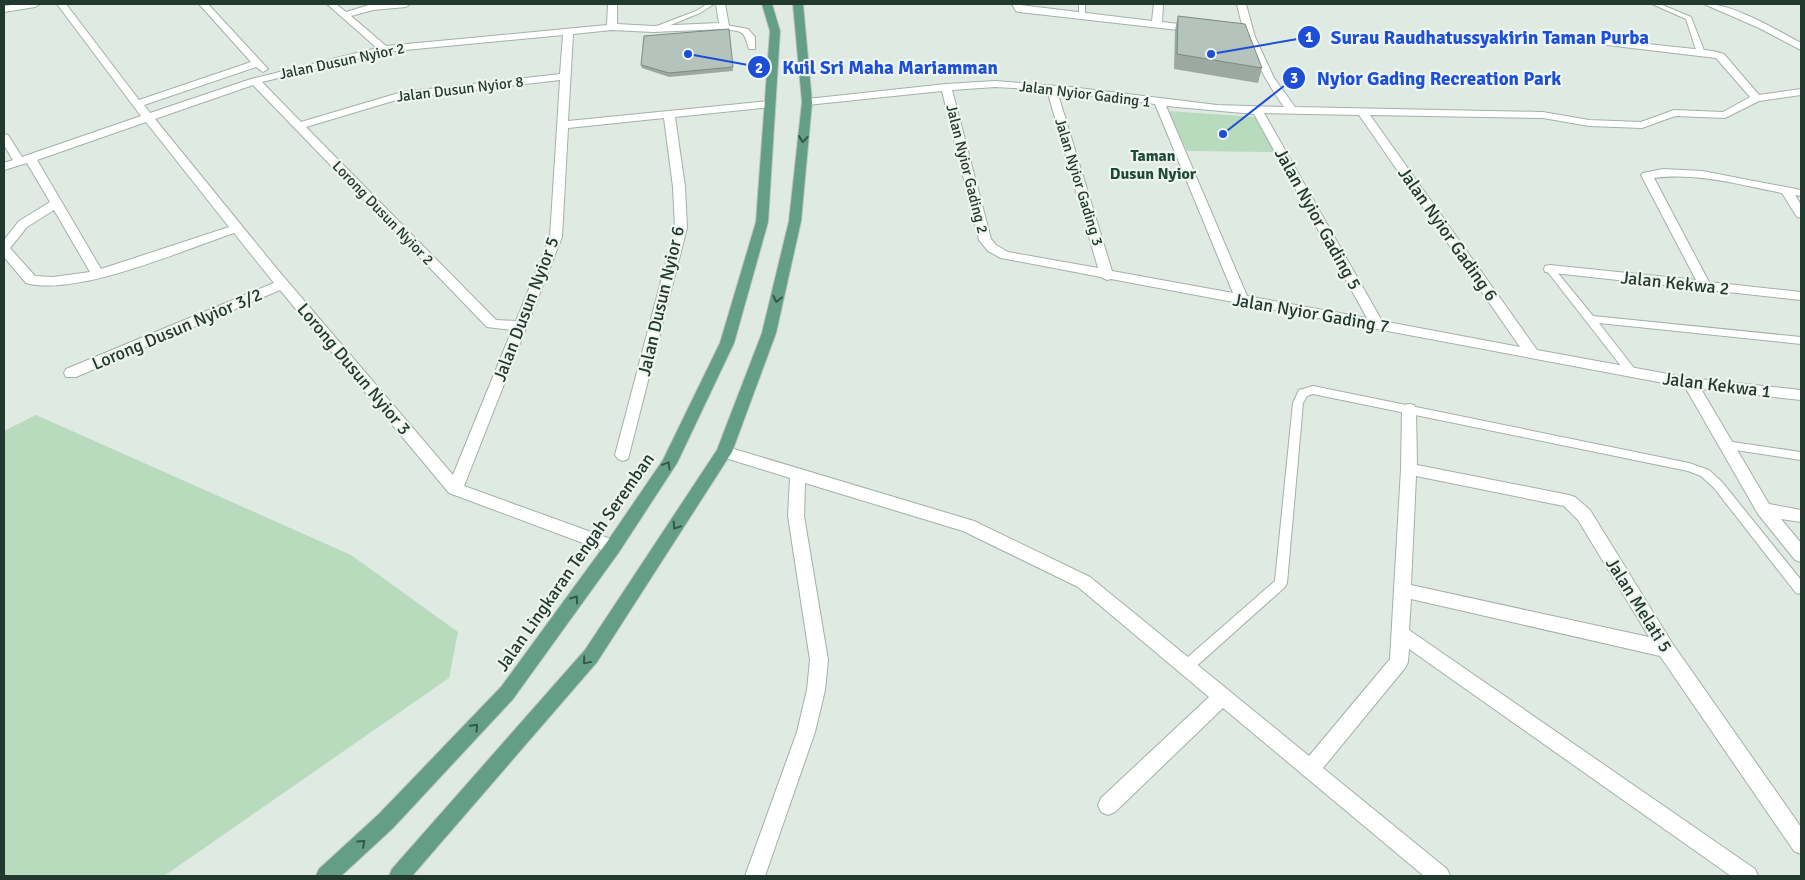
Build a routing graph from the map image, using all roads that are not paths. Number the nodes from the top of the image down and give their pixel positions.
1 (35, 4) edge
2 (61, 4) edge
3 (203, 4) edge
4 (331, 4) edge
5 (406, 4) edge
6 (612, 4) edge
7 (711, 4) edge
8 (721, 4) edge
9 (768, 4) edge
10 (798, 4) edge
11 (1017, 4) edge
12 (1082, 4) edge
13 (1159, 4) edge
14 (1241, 4) edge
15 (1655, 4) edge
16 (1709, 4) edge
17 (1728, 8) edge
18 (4, 9) edge
19 (344, 15) junction
20 (1083, 15) junction
21 (1157, 23) junction
22 (724, 26) junction
23 (612, 27) junction
24 (653, 29) junction
25 (568, 30) junction
26 (1204, 30) edge
27 (1610, 43) dead end
28 (752, 47) dead end
29 (1801, 47) edge
30 (384, 49) junction
31 (1702, 53) junction
32 (257, 63) junction
33 (566, 76) junction
34 (270, 77) junction
35 (255, 81) junction
36 (946, 87) junction
37 (1051, 88) junction
38 (1801, 92) edge
39 (1756, 98) junction
40 (807, 102) junction
41 (1159, 102) junction
42 (137, 104) junction
43 (770, 104) junction
44 (1292, 110) junction
45 (1258, 112) junction
46 (1363, 113) junction
47 (669, 114) junction
48 (148, 118) junction
49 (564, 125) junction
50 (299, 126) junction
51 (4, 138) edge
52 (24, 160) junction
53 (4, 167) edge
54 (1786, 190) junction
55 (1801, 193) edge
56 (56, 203) junction
57 (1801, 214) edge
58 (237, 228) junction
59 (4, 248) edge
60 (992, 248) joint
61 (1550, 269) joint
62 (98, 275) junction
63 (1107, 276) junction
64 (282, 284) junction
65 (1704, 286) junction
66 (1801, 296) edge
67 (1243, 301) junction
68 (1589, 319) junction
69 (520, 326) junction
70 (1378, 326) junction
71 (1801, 341) edge
72 (1533, 354) junction
73 (1632, 372) junction
74 (71, 374) dead end
75 (1690, 383) junction
76 (1801, 395) edge
77 (1409, 409) junction
78 (1726, 445) junction
79 (724, 452) junction
80 (623, 455) dead end
81 (1801, 456) edge
82 (1409, 469) junction
83 (798, 475) junction
84 (455, 490) junction
85 (1764, 509) junction
86 (1801, 516) edge
87 (613, 547) junction
88 (1801, 555) edge
89 (1801, 588) edge
90 (1402, 590) junction
91 (1400, 633) junction
92 (1666, 649) junction
93 (1186, 667) junction
94 (1222, 697) junction
95 (1310, 769) junction
96 (1108, 805) dead end
97 (1801, 844) edge
98 (326, 876) edge
99 (399, 876) edge
100 (755, 876) edge
101 (1440, 876) edge
102 (1748, 876) edge

1 - 18 street
2 - 42 street, Lorong Dusun Nyior 3
3 - 32 street
4 - 19 street
5 - 19 street
6 - 23 street
7 - 24 lane
8 - 22 street
9 - 43 main road, Jalan Lingkaran Tengah Seremban
10 - 40 main road
11 - 20 street
12 - 20 lane
13 - 21 street
14 - 44 street
15 - 31 lane
16 - 17 street
17 - 29 street
19 - 30 street
20 - 21 street
21 - 26 street
22 - 24 street, Jalan Dusun Nyior 2
22 - 28 lane
23 - 24 street, Jalan Dusun Nyior 2
23 - 25 street, Jalan Dusun Nyior 2
25 - 30 street, Jalan Dusun Nyior 2
25 - 33 street, Jalan Dusun Nyior 5
27 - 31 street
30 - 34 street, Jalan Dusun Nyior 2
31 - 39 street
32 - 34 street
32 - 42 street
33 - 49 street, Jalan Dusun Nyior 5
33 - 50 street, Jalan Dusun Nyior 8
34 - 35 street, Jalan Dusun Nyior 2
35 - 48 street, Jalan Dusun Nyior 2
35 - 50 street, Lorong Dusun Nyior 2
36 - 37 street, Jalan Nyior Gading 1
36 - 40 street, Jalan Nyior Gading 1
36 - 60 street, Jalan Nyior Gading 2
37 - 41 street, Jalan Nyior Gading 1
37 - 63 street, Jalan Nyior Gading 3
38 - 39 street
39 - 46 street, Jalan Nyior Gading 1
40 -> 79 main road
41 - 45 street, Jalan Nyior Gading 1
41 - 67 street
42 - 48 street, Lorong Dusun Nyior 3
43 - 47 street
87 -> 43 main road, Jalan Lingkaran Tengah Seremban
44 - 45 street, Jalan Nyior Gading 1
44 - 46 street, Jalan Nyior Gading 1
45 - 70 street, Jalan Nyior Gading 5
46 - 72 street, Jalan Nyior Gading 6
47 - 49 street
47 - 80 street, Jalan Dusun Nyior 6
48 - 52 street, Jalan Dusun Nyior 2
48 - 58 street, Lorong Dusun Nyior 3
49 - 69 street, Jalan Dusun Nyior 5
50 - 69 street, Lorong Dusun Nyior 2
51 - 52 street
52 - 53 street, Jalan Dusun Nyior 2
52 - 56 street
54 - 55 street
54 - 57 street
54 - 65 street
56 - 59 street
56 - 62 street
58 - 62 street
58 - 64 street, Lorong Dusun Nyior 3
59 - 62 street
60 - 63 street, Jalan Nyior Gading 7
61 - 65 street, Jalan Kekwa 2
61 - 68 lane
63 - 67 street, Jalan Nyior Gading 7
64 - 74 street, Lorong Dusun Nyior 3/2
64 - 84 street, Lorong Dusun Nyior 3
65 - 66 street, Jalan Kekwa 2
67 - 70 street, Jalan Nyior Gading 7
68 - 71 lane
68 - 73 lane
69 - 84 street, Jalan Dusun Nyior 5
70 - 72 street, Jalan Nyior Gading 7
72 - 73 street, Jalan Nyior Gading 7
73 - 75 street, Jalan Kekwa 1
75 - 76 street, Jalan Kekwa 1
75 - 78 street
77 - 82 street
77 - 89 lane
77 - 93 lane
78 - 81 lane
78 - 85 street
79 - 83 street
79 -> 99 main road
82 - 90 street
82 - 92 street, Jalan Melati 5
83 - 93 street
83 - 100 street
84 - 87 street
85 - 86 street
85 - 88 street
98 -> 87 main road, Jalan Lingkaran Tengah Seremban
90 - 91 street
90 - 92 street
91 - 95 street
91 - 102 street
92 - 97 street, Jalan Melati 5
93 - 94 street
94 - 95 street
94 - 96 street
95 - 101 street

